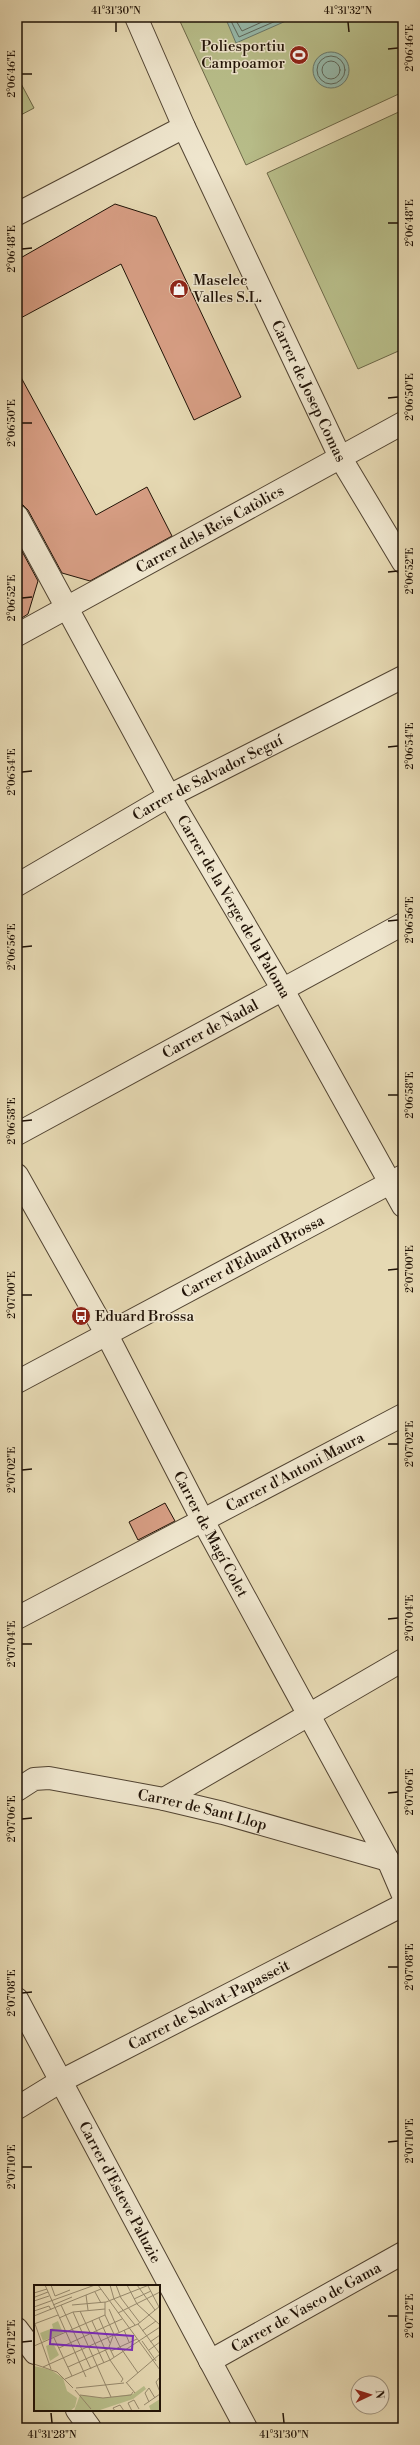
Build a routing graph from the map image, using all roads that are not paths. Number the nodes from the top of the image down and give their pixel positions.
1 (136, 17) edge
2 (184, 127) junction
3 (17, 214) edge
4 (403, 423) edge
5 (340, 457) junction
6 (17, 516) edge
7 (403, 562) edge
8 (67, 607) junction
9 (17, 635) edge
10 (403, 677) edge
11 (169, 796) junction
12 (17, 885) edge
13 (403, 924) edge
14 (283, 990) junction
15 (17, 1134) edge
16 (17, 1175) edge
17 (397, 1179) edge
18 (403, 1206) edge
19 (106, 1335) junction
20 (17, 1382) edge
21 (403, 1415) edge
22 (202, 1519) junction
23 (17, 1618) edge
24 (403, 1660) edge
25 (309, 1714) junction
26 (17, 1790) edge
27 (164, 1798) junction
28 (388, 1860) junction
29 (403, 1895) edge
30 (403, 1905) edge
31 (17, 1999) edge
32 (61, 2081) junction
33 (17, 2108) edge
34 (403, 2253) edge
35 (17, 2329) edge
36 (34, 2352) edge
37 (210, 2361) junction
38 (78, 2411) edge
39 (90, 2428) edge
40 (246, 2428) edge

1 - 2 street, Carrer de Josep Comas
2 - 3 street
2 - 5 street, Carrer de Josep Comas
4 - 5 street, Carrer dels Reis Catòlics
5 - 7 street, Carrer de Josep Comas
5 - 8 street, Carrer dels Reis Catòlics
6 - 8 street, Carrer de la Verge de la Paloma
8 - 9 street, Carrer dels Reis Catòlics
8 - 11 street, Carrer de la Verge de la Paloma
10 - 11 street, Carrer de Salvador Seguí
11 - 12 street, Carrer de Salvador Seguí
11 - 14 street, Carrer de la Verge de la Paloma
13 - 14 street, Carrer de Nadal
14 - 15 street, Carrer de Nadal
14 - 17 street, Carrer de la Verge de la Paloma
16 - 19 street, Carrer de Magí Colet
17 - 18 street, Carrer de la Verge de la Paloma
17 - 19 street, Carrer d'Eduard Brossa
19 - 20 street, Carrer d'Eduard Brossa
19 - 22 street, Carrer de Magí Colet
21 - 22 street, Carrer d'Antoni Maura
22 - 23 street, Carrer d'Antoni Maura
22 - 25 street, Carrer de Magí Colet
24 - 25 street
25 - 27 street
25 - 28 street, Carrer de Magí Colet
26 - 27 street, Carrer de Sant Llop
27 - 28 street, Carrer de Sant Llop
28 - 29 street, Carrer de Magí Colet
30 - 32 street, Carrer de Salvat-Papasseit
31 - 32 street, Carrer d'Esteve Paluzie
32 - 33 street, Carrer de Salvat-Papasseit
32 - 37 street, Carrer d'Esteve Paluzie
34 - 37 street, Carrer de Vasco de Gama
35 - 36 street
37 - 40 street, Carrer d'Esteve Paluzie
38 - 39 street

